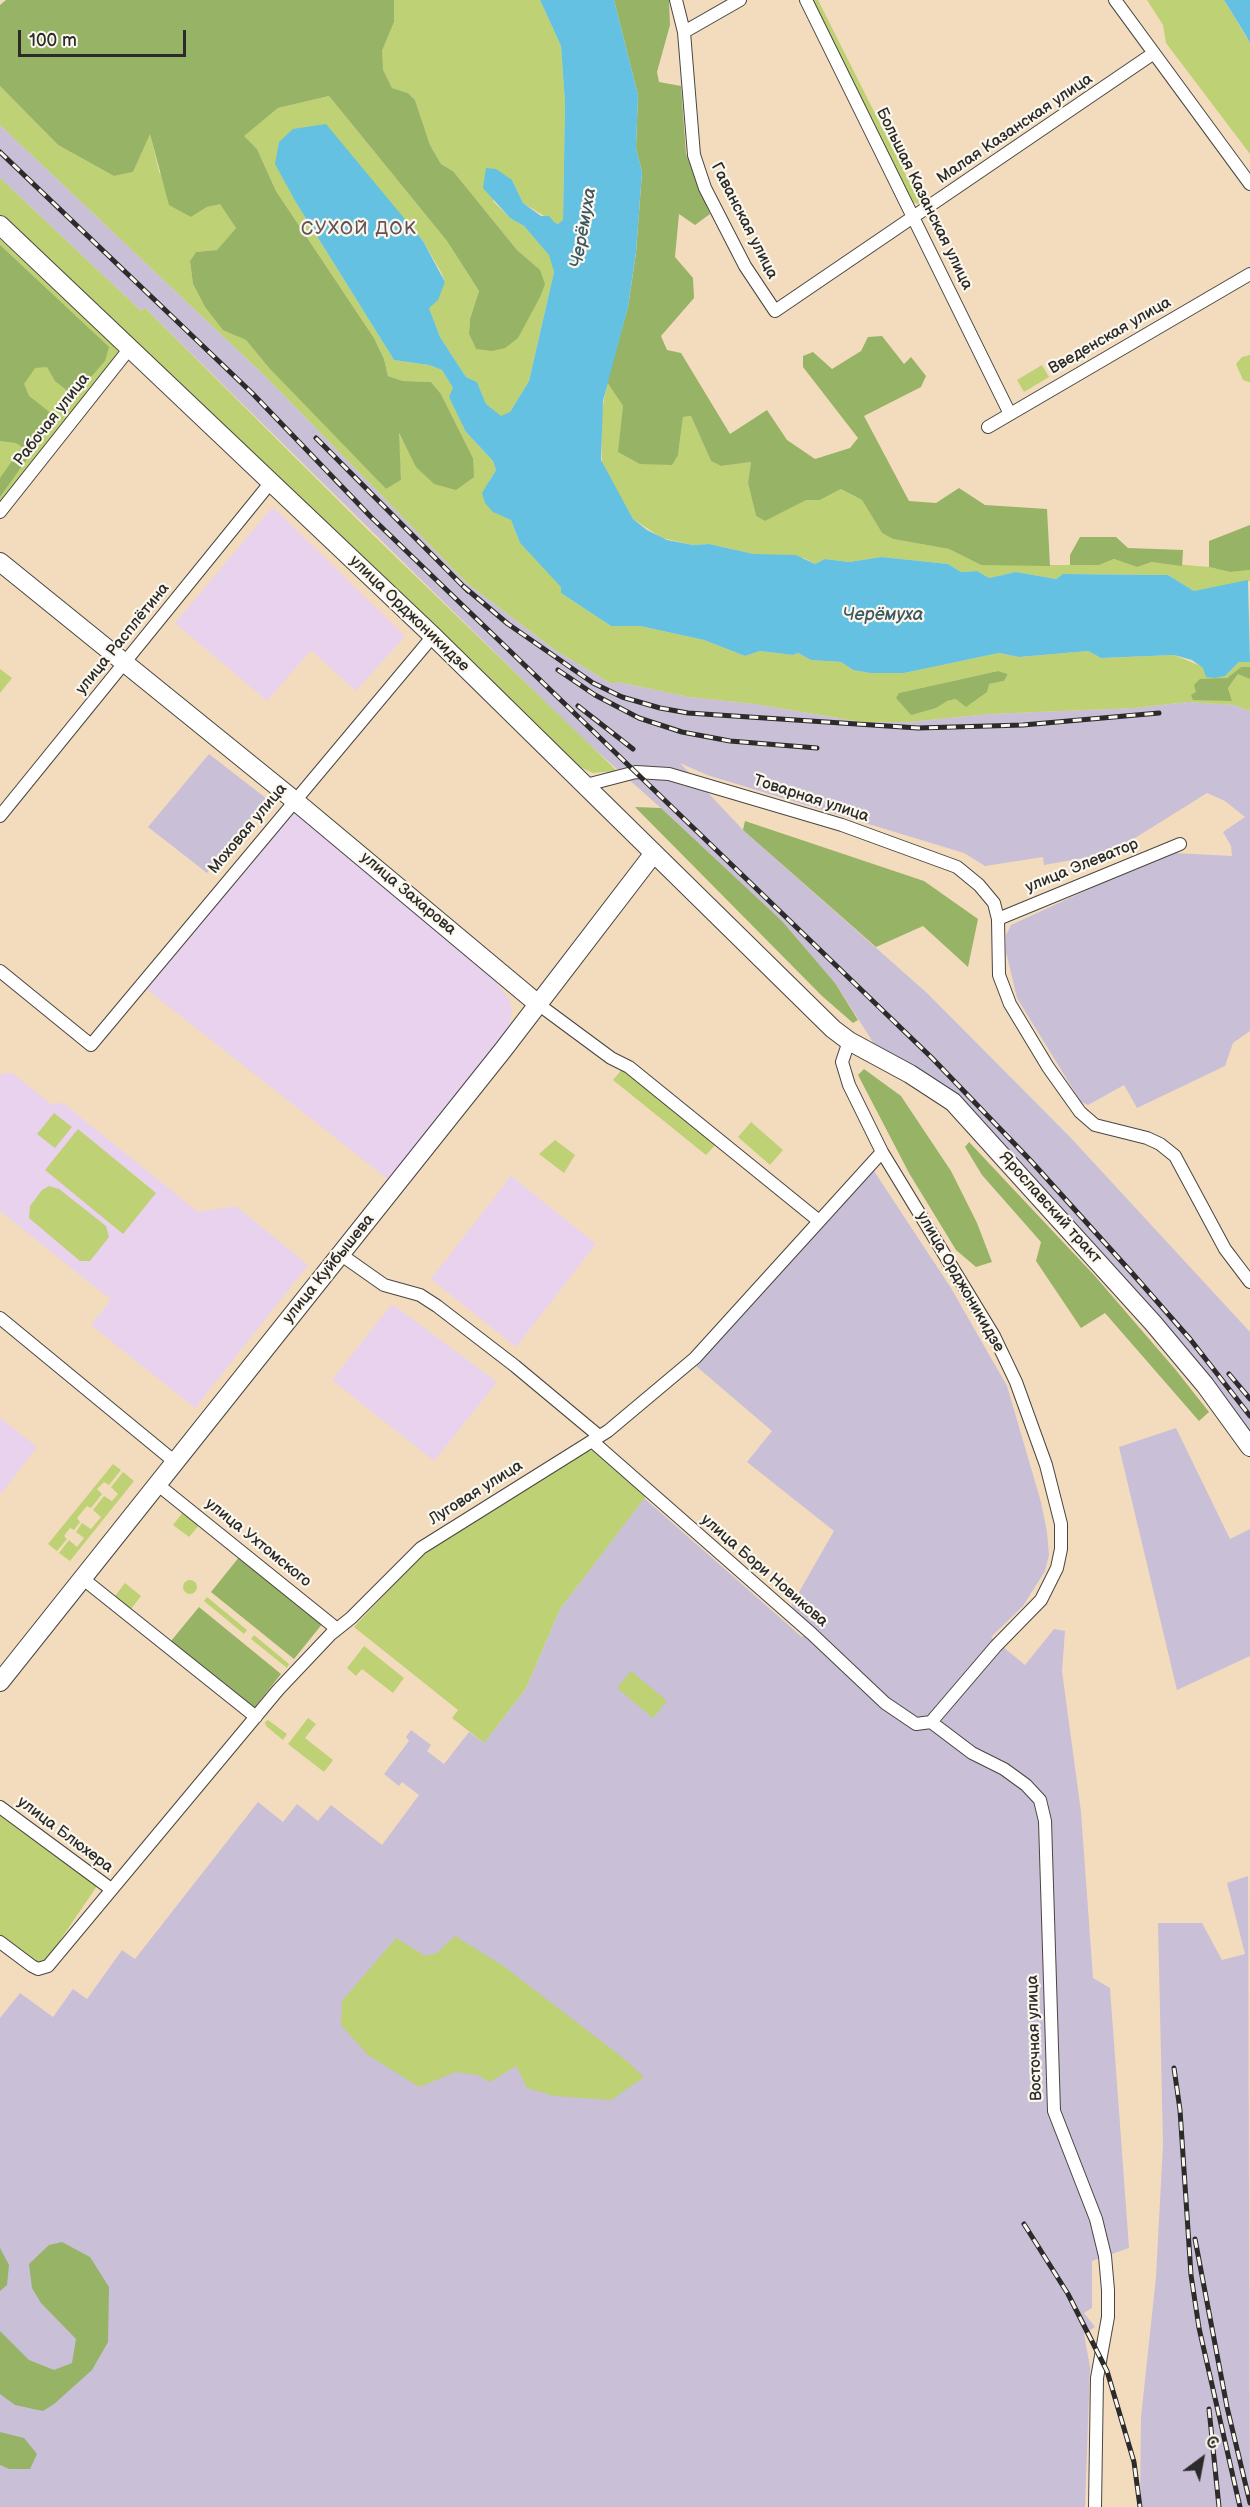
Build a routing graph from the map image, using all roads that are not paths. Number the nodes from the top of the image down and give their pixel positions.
1 (676, 0) edge
2 (740, 0) edge
3 (807, 0) edge
4 (1115, 0) edge
5 (684, 32) junction
6 (1154, 53) junction
7 (1250, 184) edge
8 (915, 217) junction
9 (0, 225) edge
10 (1250, 274) edge
11 (775, 310) joint
12 (130, 348) junction
13 (1010, 414) junction
14 (988, 427) dead end
15 (272, 483) junction
16 (0, 512) edge
17 (0, 562) edge
18 (433, 636) junction
19 (125, 663) junction
20 (586, 785) junction
21 (294, 800) junction
22 (0, 816) edge
23 (1180, 844) dead end
24 (654, 853) junction
25 (998, 919) junction
26 (0, 971) edge
27 (538, 1004) junction
28 (814, 1010) joint
29 (849, 1041) junction
30 (882, 1152) junction
31 (819, 1221) junction
32 (340, 1254) junction
33 (1250, 1282) edge
34 (0, 1318) edge
35 (596, 1438) junction
36 (1250, 1447) edge
37 (175, 1462) junction
38 (157, 1484) junction
39 (82, 1578) junction
40 (337, 1629) junction
41 (0, 1682) edge
42 (256, 1717) junction
43 (931, 1722) junction
44 (0, 1807) edge
45 (111, 1889) junction
46 (0, 1942) edge
47 (1095, 2507) edge

1 - 5 street, Гаванская улица
2 - 5 street
3 - 8 street, Большая Казанская улица
4 - 6 street
5 - 11 street, Гаванская улица
6 - 7 street
6 - 8 street, Малая Казанская улица
8 - 11 street, Малая Казанская улица
8 - 13 street, Большая Казанская улица
9 - 12 street, улица Орджоникидзе
10 - 13 street, Введенская улица
12 - 15 street, улица Орджоникидзе
12 - 16 street, Рабочая улица
13 - 14 street, Введенская улица
15 - 18 street, улица Орджоникидзе
15 - 19 street, улица Расплётина
17 - 19 street, улица Захарова
18 - 20 street, улица Орджоникидзе
18 - 21 street, Моховая улица
19 - 21 street, улица Захарова
19 - 22 street, улица Расплётина
20 - 24 street, улица Орджоникидзе
20 - 25 street, Товарная улица
21 - 26 street, Моховая улица
21 - 27 street, улица Захарова
23 - 25 street, улица Элеватор
24 - 27 street, улица Куйбышева
24 - 28 street, улица Орджоникидзе
25 - 33 street
27 - 31 street, улица Захарова
27 - 32 street, улица Куйбышева
28 - 29 street, Ярославский тракт
29 - 30 street, улица Орджоникидзе
29 - 36 street, Ярославский тракт
30 - 31 street, Луговая улица
30 - 43 street, улица Орджоникидзе
31 - 35 street, Луговая улица
32 - 35 street, улица Бори Новикова
32 - 37 street, улица Куйбышева
34 - 37 street
35 - 40 street, Луговая улица
35 - 43 street, улица Бори Новикова
37 - 38 street, улица Куйбышева
38 - 39 street, улица Куйбышева
38 - 40 street, улица Ухтомского
39 - 41 street, улица Куйбышева
39 - 42 street
40 - 42 street, Луговая улица
42 - 45 street, Луговая улица
43 - 47 street, Восточная улица
44 - 45 street, улица Блюхера
45 - 46 street, Луговая улица

